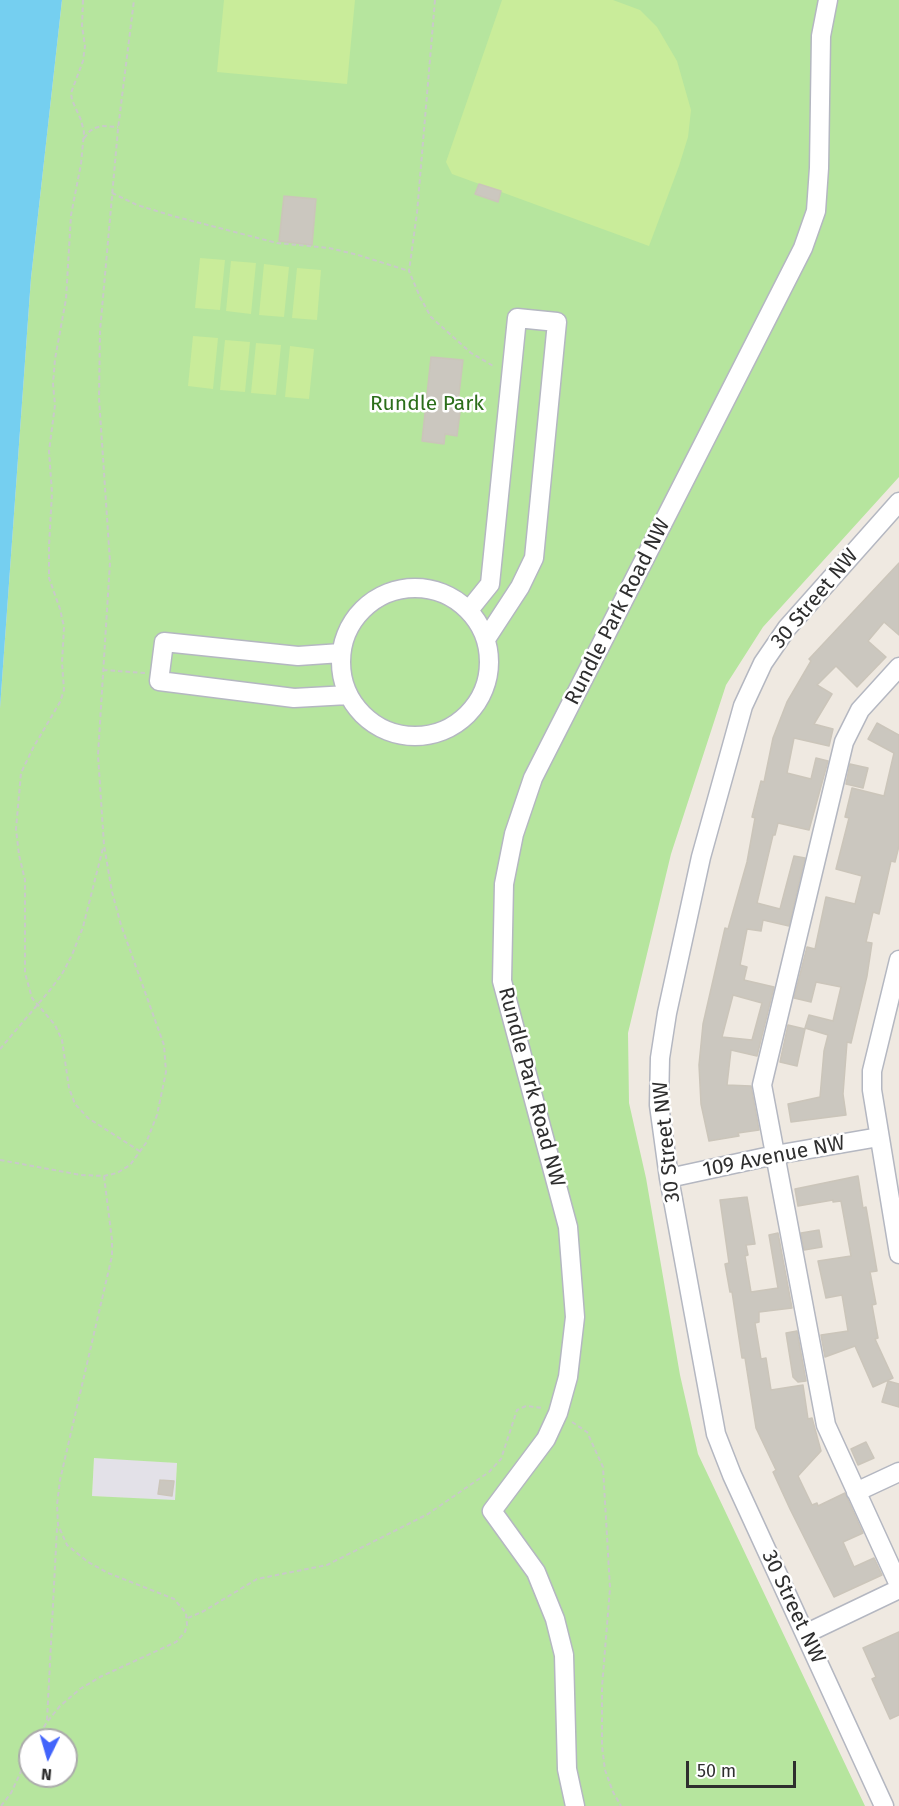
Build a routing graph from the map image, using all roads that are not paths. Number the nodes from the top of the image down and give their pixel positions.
1 (828, 0) edge
2 (899, 502) edge
3 (469, 610) junction
4 (486, 639) junction
5 (340, 653) junction
6 (899, 667) edge
7 (348, 696) junction
8 (899, 960) edge
9 (879, 1137) junction
10 (775, 1155) junction
11 (669, 1178) junction
12 (899, 1254) edge
13 (899, 1472) edge
14 (856, 1492) junction
15 (899, 1587) edge
16 (805, 1634) junction
17 (574, 1806) edge
18 (884, 1806) edge

1 - 17 street, Rundle Park Road NW
2 - 11 street, 30 Street NW
3 - 4 street
3 - 4 street
3 - 5 street
4 - 7 street
5 - 7 street
5 - 7 street
6 - 10 street
8 - 9 street
9 - 10 street, 109 Avenue NW
9 - 12 street
10 - 11 street, 109 Avenue NW
10 - 14 street
11 - 16 street, 30 Street NW
13 - 14 street
14 - 15 street
15 - 16 street
16 - 18 street, 30 Street NW

